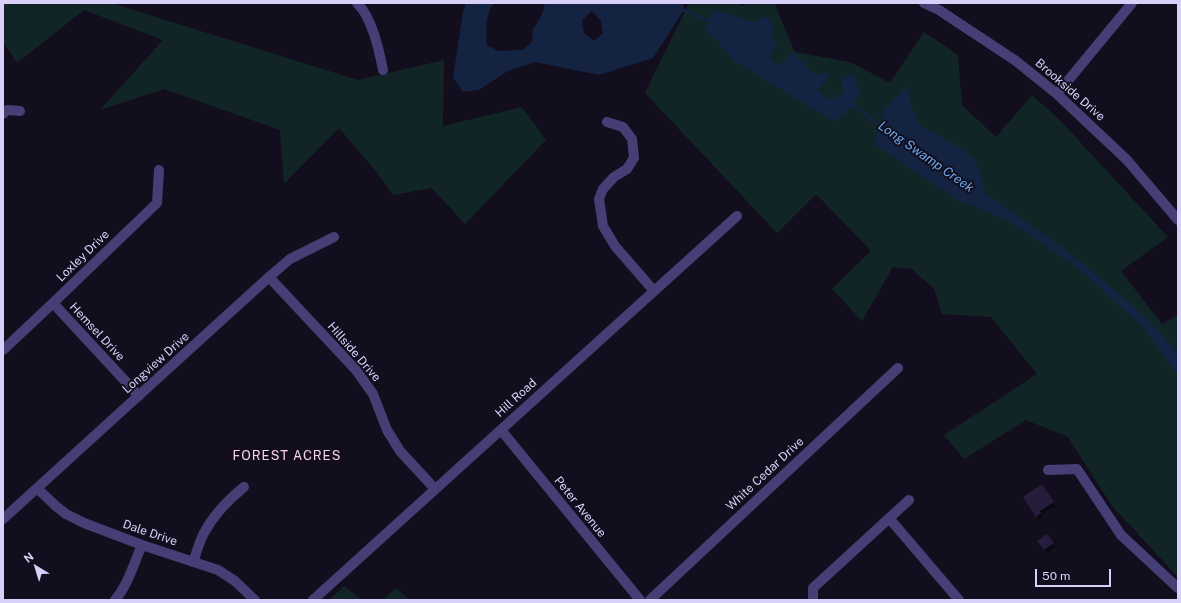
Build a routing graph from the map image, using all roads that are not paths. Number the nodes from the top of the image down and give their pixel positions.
1 (357, 3) edge
2 (924, 3) edge
3 (1132, 3) edge
4 (383, 70) dead end
5 (1057, 94) junction
6 (20, 111) dead end
7 (3, 114) edge
8 (607, 122) dead end
9 (159, 170) dead end
10 (737, 216) dead end
11 (1178, 220) edge
12 (334, 237) dead end
13 (269, 277) junction
14 (654, 291) junction
15 (53, 303) junction
16 (3, 349) edge
17 (898, 368) dead end
18 (139, 396) junction
19 (501, 430) junction
20 (1048, 470) dead end
21 (244, 486) dead end
22 (37, 488) junction
23 (435, 489) junction
24 (909, 500) dead end
25 (889, 518) junction
26 (3, 519) edge
27 (142, 545) junction
28 (193, 562) junction
29 (1178, 588) edge
30 (115, 600) edge
31 (255, 600) edge
32 (313, 600) edge
33 (640, 600) edge
34 (650, 600) edge
35 (813, 600) edge
36 (959, 600) edge

1 - 4 street
2 - 5 street, Brookside Drive
3 - 5 street
5 - 11 street, Brookside Drive
6 - 7 street
8 - 14 street
9 - 15 street, Loxley Drive
10 - 14 street, Hill Road
12 - 13 street, Longview Drive
13 - 18 street, Longview Drive
13 - 23 street, Hillside Drive
14 - 19 street, Hill Road
15 - 16 street, Loxley Drive
15 - 18 street, Hemsel Drive
17 - 34 street, White Cedar Drive
18 - 22 street, Longview Drive
19 - 23 street, Hill Road
19 - 33 street, Peter Avenue
20 - 29 street
21 - 28 street
22 - 26 street, Longview Drive
22 - 27 street, Dale Drive
23 - 32 street, Hill Road
24 - 25 street
25 - 35 street
25 - 36 street
27 - 28 street, Dale Drive
27 - 30 street
28 - 31 street, Dale Drive

